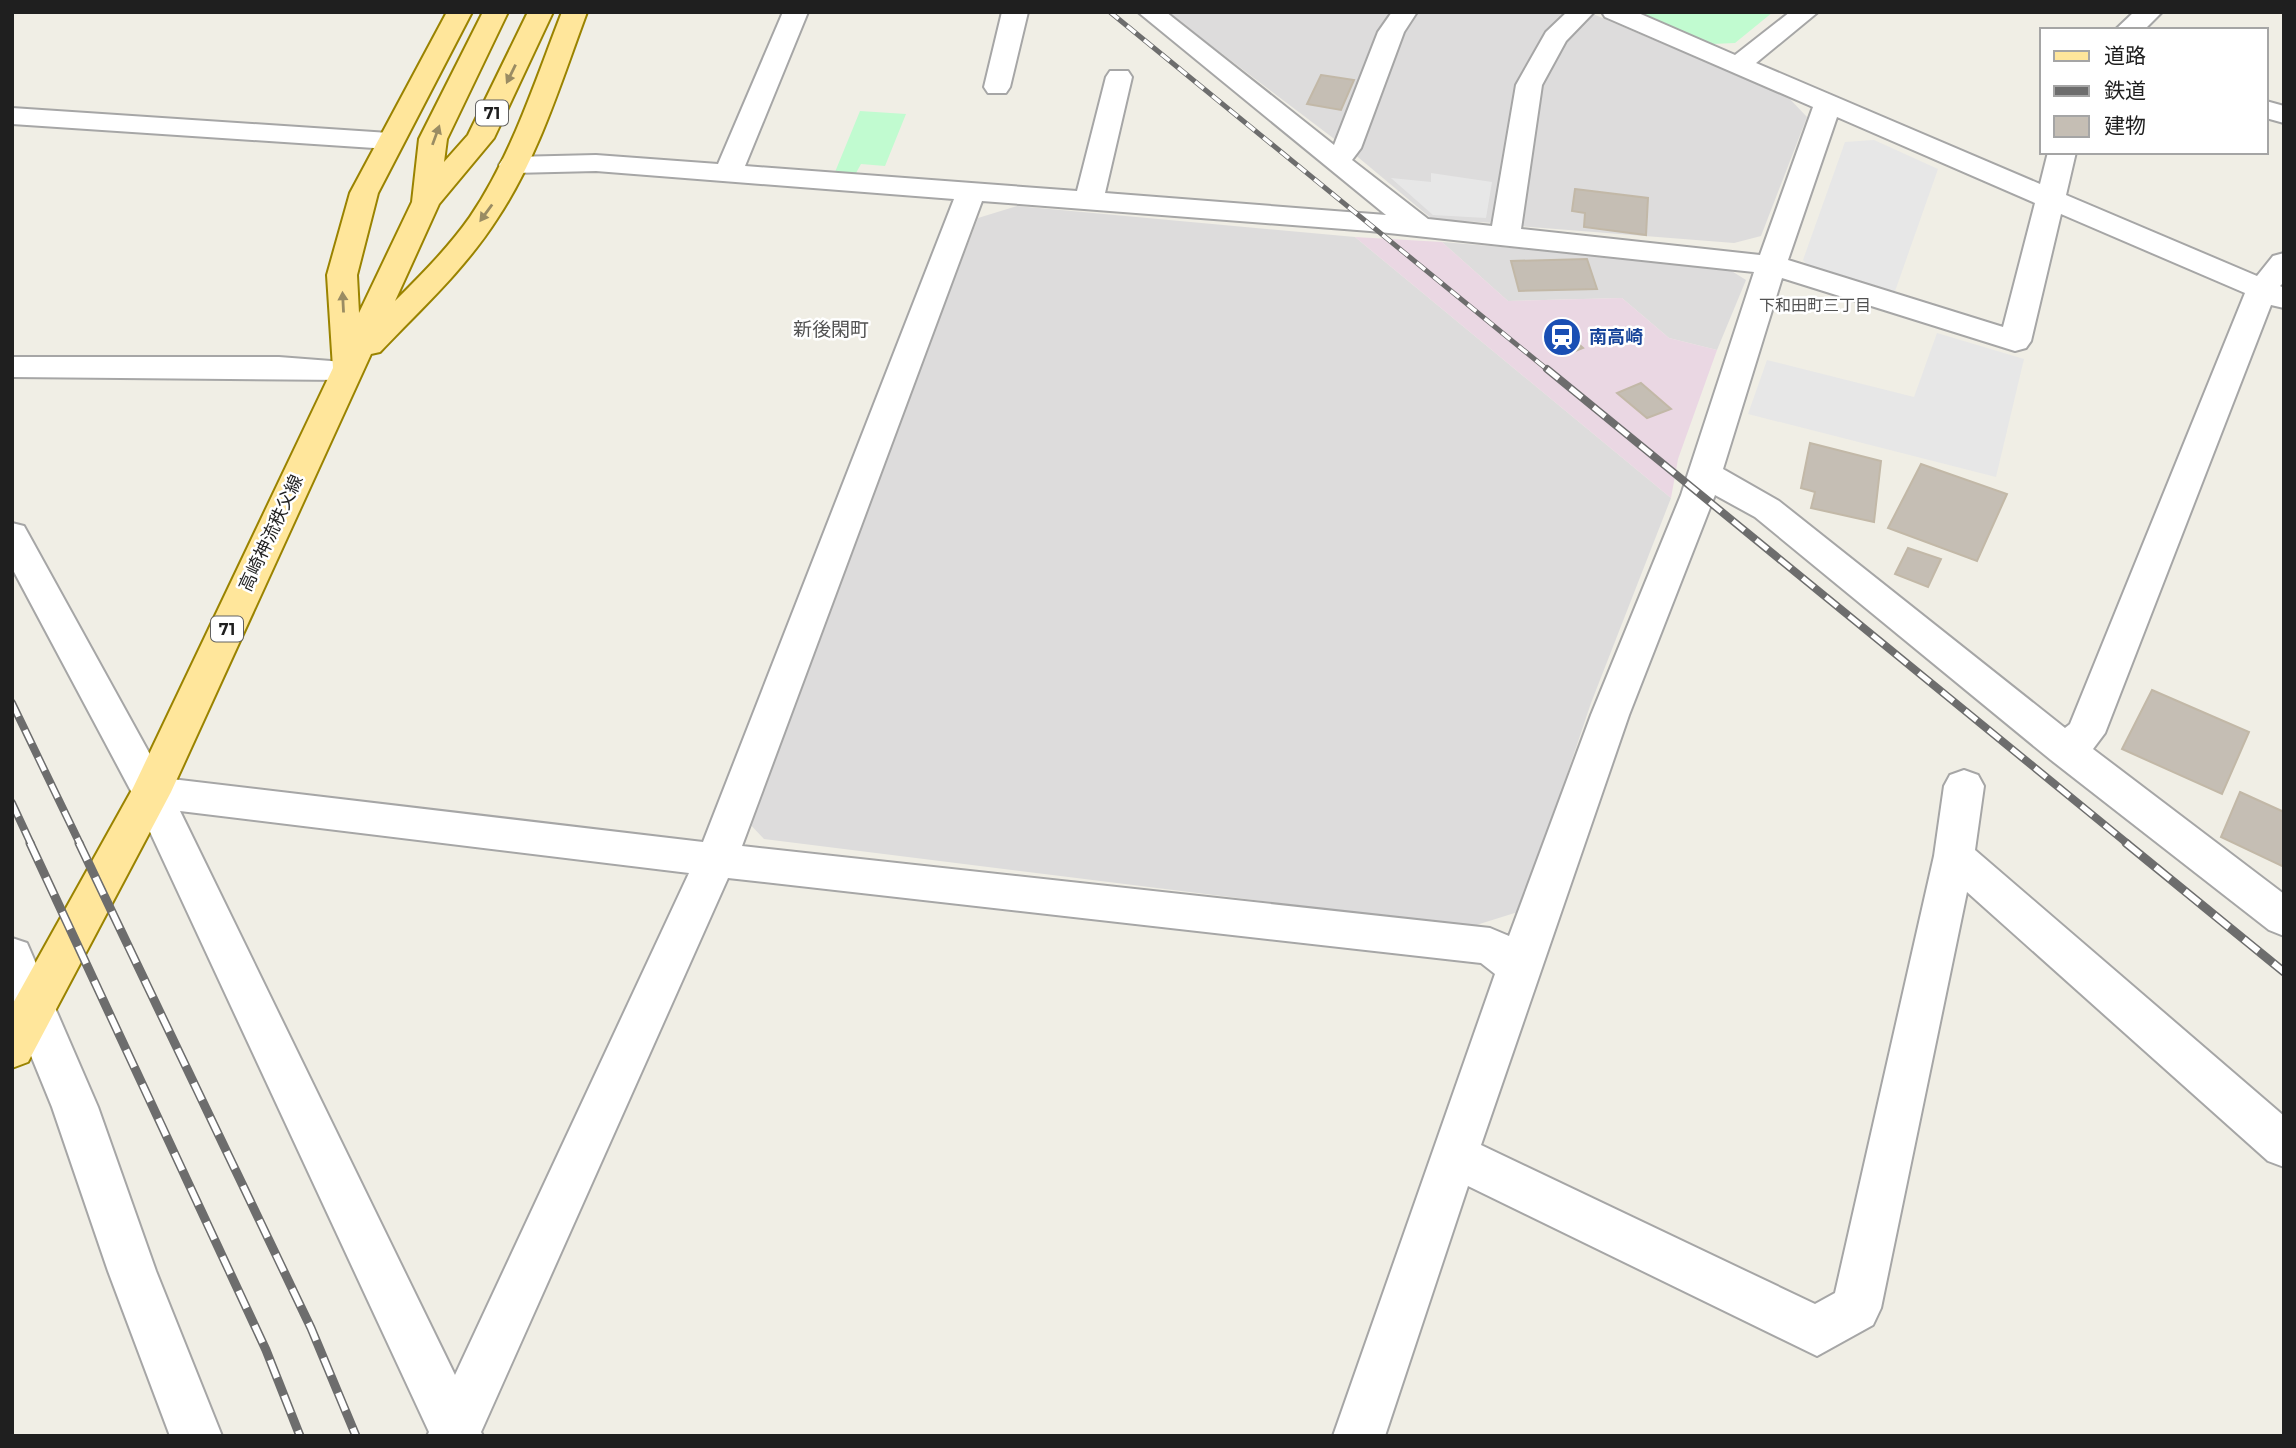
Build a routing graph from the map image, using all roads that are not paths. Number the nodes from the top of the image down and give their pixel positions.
1 (460, 12) edge
2 (496, 12) edge
3 (541, 12) edge
4 (575, 12) edge
5 (796, 12) edge
6 (1015, 12) edge
7 (1150, 12) edge
8 (1405, 12) edge
9 (1582, 12) edge
10 (1614, 12) edge
11 (1805, 12) edge
12 (2150, 12) edge
13 (2130, 28) edge
14 (1737, 66) junction
15 (1119, 78) dead end
16 (997, 87) dead end
17 (1828, 103) junction
18 (12, 116) edge
19 (389, 141) junction
20 (2062, 154) edge
21 (1337, 160) junction
22 (513, 165) junction
23 (727, 173) junction
24 (970, 194) junction
25 (2051, 197) junction
26 (1089, 201) junction
27 (426, 202) junction
28 (1419, 228) junction
29 (1505, 235) junction
30 (2284, 262) edge
31 (1771, 265) junction
32 (2273, 294) edge
33 (12, 367) edge
34 (346, 370) junction
35 (1704, 474) junction
36 (12, 535) edge
37 (2065, 749) junction
38 (1964, 786) dead end
39 (151, 792) junction
40 (1954, 856) junction
41 (716, 860) junction
42 (2284, 918) edge
43 (12, 956) edge
44 (1519, 967) junction
45 (23, 1028) edge
46 (2284, 1146) edge
47 (1457, 1157) junction
48 (455, 1434) edge
49 (196, 1436) edge
50 (1359, 1436) edge

1 - 19 main road, 71
27 -> 2 main road, 高崎神流秩父線 / 71
3 -> 27 main road, 高崎神流秩父線 / 71
4 - 22 main road, 71
5 - 23 street
6 - 16 street
7 - 21 street
8 - 21 street
9 - 29 street
10 - 14 street
11 - 14 street
12 - 13 street
14 - 17 street
15 - 26 street
17 - 25 street
17 - 31 street
18 - 19 street
34 -> 19 main road, 71
20 - 25 street
21 - 28 street
22 - 23 street
22 -> 34 main road, 71
23 - 24 street
24 - 26 street
24 - 41 street
25 - 31 street
25 - 32 street
26 - 28 street
27 - 34 main road, 高崎神流秩父線 / 71
28 - 29 street
29 - 31 street
30 - 32 street
31 - 35 street
32 - 37 street
33 - 34 street
34 - 39 main road, 高崎神流秩父線 / 71
35 - 37 street
35 - 44 street
36 - 39 street
37 - 42 street
38 - 40 street
39 - 41 street
39 - 45 main road, 高崎神流秩父線 / 71
39 - 48 street
40 - 46 street
40 - 47 street
41 - 44 street
41 - 48 street
43 - 45 street
44 - 47 street
45 - 49 street
47 - 50 street

